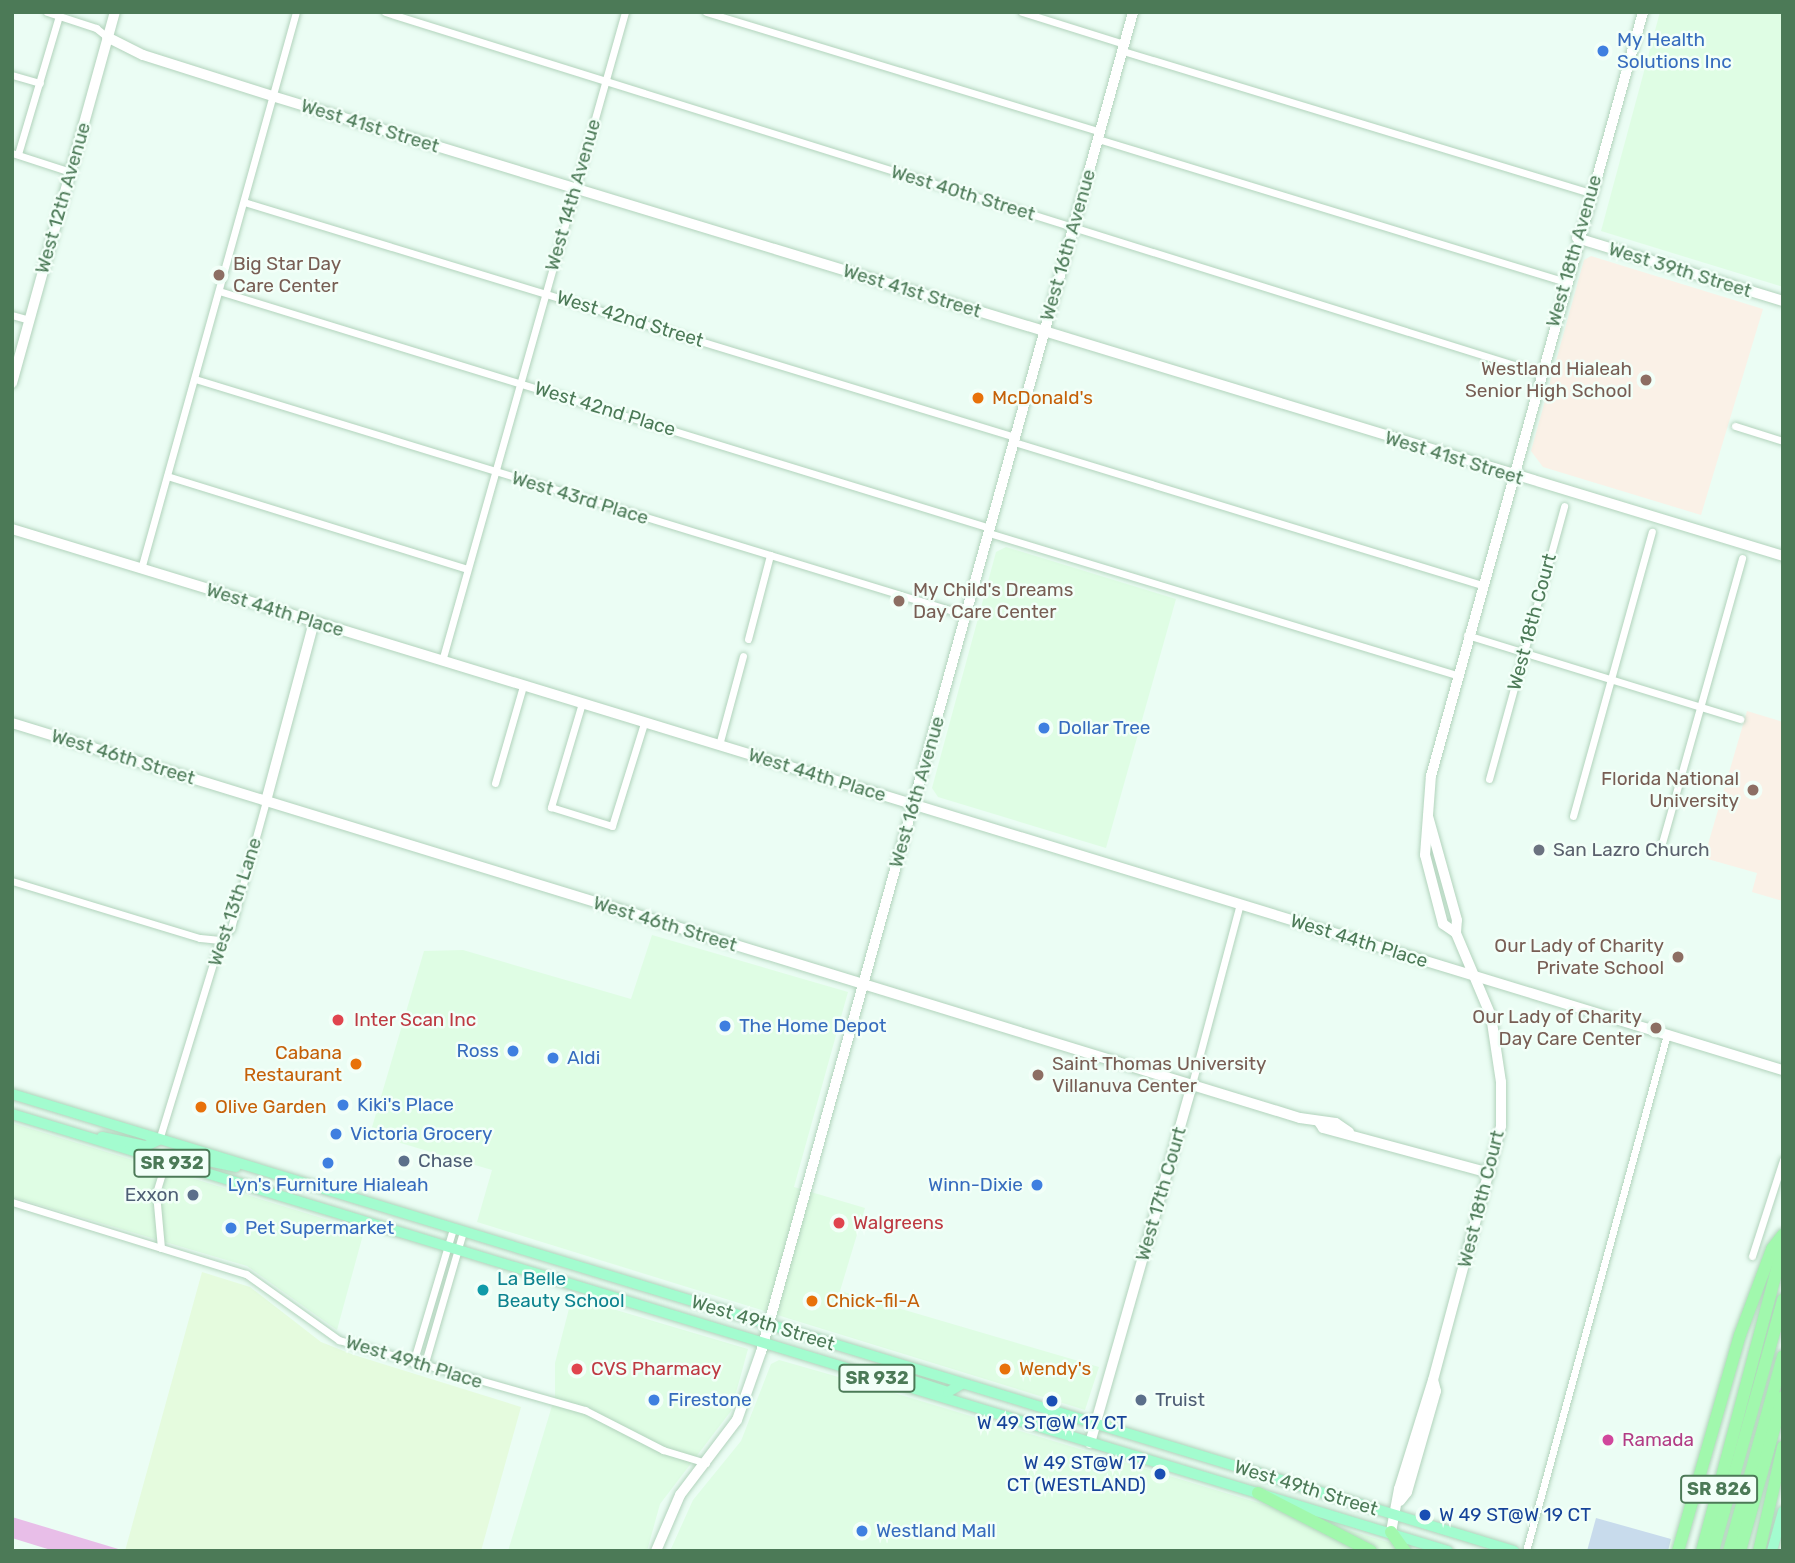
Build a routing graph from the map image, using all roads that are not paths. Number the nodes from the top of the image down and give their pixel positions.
1 (47, 12) edge
2 (115, 12) edge
3 (296, 12) edge
4 (385, 12) edge
5 (625, 12) edge
6 (706, 12) edge
7 (1021, 12) edge
8 (1133, 12) edge
9 (1643, 12) edge
10 (59, 16) junction
11 (107, 37) junction
12 (1123, 47) junction
13 (12, 75) edge
14 (606, 81) junction
15 (40, 83) junction
16 (272, 96) junction
17 (1099, 136) junction
18 (15, 153) edge
19 (71, 172) junction
20 (575, 188) junction
21 (1590, 193) junction
22 (244, 202) junction
23 (1073, 228) junction
24 (1577, 238) junction
25 (1565, 282) junction
26 (219, 291) junction
27 (545, 294) junction
28 (1783, 301) edge
29 (12, 315) edge
30 (29, 320) junction
31 (1045, 331) junction
32 (1540, 373) junction
33 (195, 379) junction
34 (12, 383) edge
35 (520, 384) junction
36 (1735, 426) dead end
37 (1014, 439) junction
38 (1783, 441) edge
39 (494, 472) junction
40 (167, 475) junction
41 (1512, 476) junction
42 (1564, 506) dead end
43 (12, 529) edge
44 (989, 530) junction
45 (1652, 533) dead end
46 (770, 555) junction
47 (1783, 556) edge
48 (1742, 558) dead end
49 (141, 569) junction
50 (467, 569) junction
51 (1481, 585) junction
52 (966, 615) junction
53 (314, 622) junction
54 (1467, 635) junction
55 (748, 639) dead end
56 (1524, 652) junction
57 (743, 656) dead end
58 (442, 661) junction
59 (1456, 675) junction
60 (1611, 680) junction
61 (523, 686) junction
62 (582, 703) junction
63 (1701, 707) junction
64 (1741, 719) dead end
65 (12, 723) edge
66 (645, 723) junction
67 (719, 745) junction
68 (1489, 779) dead end
69 (495, 783) dead end
70 (266, 801) junction
71 (913, 805) junction
72 (1573, 816) dead end
73 (1662, 843) dead end
74 (12, 881) edge
75 (1240, 904) junction
76 (220, 940) junction
77 (1474, 976) junction
78 (863, 984) junction
79 (1668, 1034) junction
80 (1783, 1070) edge
81 (1192, 1084) junction
82 (12, 1094) edge
83 (12, 1114) edge
84 (82, 1135) junction
85 (159, 1140) junction
86 (1783, 1160) edge
87 (166, 1161) junction
88 (253, 1168) junction
89 (1490, 1173) junction
90 (12, 1202) edge
91 (458, 1230) junction
92 (1783, 1235) edge
93 (1783, 1247) edge
94 (161, 1248) junction
95 (452, 1248) junction
96 (1753, 1253) dead end
97 (1783, 1300) edge
98 (769, 1325) junction
99 (763, 1344) junction
100 (1783, 1356) edge
101 (414, 1363) junction
102 (424, 1366) junction
103 (890, 1382) junction
104 (962, 1384) junction
105 (1783, 1397) edge
106 (1095, 1424) junction
107 (1090, 1443) junction
108 (1783, 1447) edge
109 (706, 1464) junction
110 (1258, 1493) junction
111 (1783, 1511) edge
112 (1396, 1515) junction
113 (1391, 1532) junction
114 (1436, 1548) edge
115 (656, 1551) edge
116 (1371, 1551) edge
117 (1405, 1551) edge
118 (1448, 1551) edge
119 (1514, 1551) edge
120 (1526, 1551) edge
121 (1678, 1551) edge
122 (1702, 1551) edge
123 (1713, 1551) edge
124 (1729, 1551) edge
125 (1740, 1551) edge
126 (1759, 1551) edge
127 (1772, 1551) edge

1 - 10 street, West 41st Street
2 - 11 street, West 12th Avenue
3 - 16 street
4 - 14 street, West 40th Street
5 - 14 street, West 14th Avenue
6 - 17 street
7 - 12 street
8 - 12 street, West 16th Avenue
9 - 21 street, West 18th Avenue
10 - 11 street, West 41st Street
10 - 15 street
11 - 16 street, West 41st Street
11 - 19 street, West 12th Avenue
12 - 17 street, West 16th Avenue
12 - 21 street
13 - 15 street
14 - 20 street, West 14th Avenue
14 - 23 street, West 40th Street
15 - 18 street
16 - 20 street, West 41st Street
16 - 22 street
17 - 23 street, West 16th Avenue
17 - 25 street
18 - 19 street
19 - 30 street, West 12th Avenue
20 - 27 street, West 14th Avenue
20 - 31 street, West 41st Street
21 - 24 street, West 18th Avenue
22 - 26 street
22 - 27 street, West 42nd Street
23 - 31 street, West 16th Avenue
23 - 32 street, West 40th Street
24 - 25 street, West 18th Avenue
24 - 28 street, West 39th Street
25 - 32 street, West 18th Avenue
26 - 33 street
26 - 35 street, West 42nd Place
27 - 35 street, West 14th Avenue
27 - 37 street, West 42nd Street
29 - 30 street
30 - 34 street, West 12th Avenue
31 - 37 street, West 16th Avenue
31 - 41 street, West 41st Street
32 - 41 street, West 18th Avenue
33 - 39 street, West 43rd Place
33 - 40 street
35 - 39 street, West 14th Avenue
35 - 44 street, West 42nd Place
36 - 38 street
37 - 44 street, West 16th Avenue
37 - 51 street, West 42nd Street
39 - 46 street, West 43rd Place
39 - 50 street, West 14th Avenue
40 - 49 street
40 - 50 street
41 - 47 street, West 41st Street
41 - 51 street, West 18th Avenue
42 - 56 street, West 18th Court
43 - 49 street, West 44th Place
44 - 52 street, West 16th Avenue
44 - 59 street, West 42nd Place
45 - 60 street
46 - 52 street, West 43rd Place
46 - 55 street
48 - 63 street
49 - 53 street, West 44th Place
50 - 58 street, West 14th Avenue
51 - 54 street, West 18th Avenue
52 - 71 street, West 16th Avenue
53 - 58 street, West 44th Place
53 - 70 street, West 13th Lane
54 - 56 street
54 - 59 street, West 18th Avenue
56 - 60 street
56 - 68 street, West 18th Court
57 - 67 street
58 - 61 street, West 44th Place
59 - 77 street, West 18th Avenue
60 - 63 street
60 - 72 street
61 - 62 street, West 44th Place
61 - 69 street
62 - 66 street, West 44th Place
62 - 66 street
63 - 64 street
63 - 73 street
65 - 70 street, West 46th Street
66 - 67 street, West 44th Place
67 - 71 street, West 44th Place
70 - 76 street, West 13th Lane
70 - 78 street, West 46th Street
71 - 75 street, West 44th Place
71 - 78 street, West 16th Avenue
74 - 76 street
75 - 77 street, West 44th Place
75 - 81 street, West 17th Court
76 - 85 street, West 13th Lane
77 - 79 street, West 44th Place
77 - 89 street, West 18th Court
78 - 81 street, West 46th Street
78 - 98 street, West 16th Avenue
79 - 80 street, West 44th Place
79 - 120 street
81 - 89 street, West 46th Street
81 - 106 street, West 17th Court
82 - 85 main road, West 49th Street / SR 932
83 - 84 main road, West 49th Street / SR 932
84 - 85 main road
84 - 87 main road, West 49th Street / SR 932
85 - 88 main road, West 49th Street / SR 932
86 - 96 street
87 - 88 main road
87 - 94 street
87 - 95 main road, West 49th Street / SR 932
88 - 91 main road, West 49th Street / SR 932
89 - 112 street, West 18th Court
90 - 94 street, West 49th Place
91 - 95 street
91 - 98 main road, West 49th Street / SR 932
92 - 121 highway
93 - 122 highway, SR 826
94 - 101 street, West 49th Place
95 - 99 main road, West 49th Street / SR 932
95 - 101 street
95 - 102 street
97 - 123 highway
98 - 99 street, West 16th Avenue
98 - 104 main road, West 49th Street / SR 932
99 - 103 main road, West 49th Street / SR 932
99 - 109 street, West 16th Avenue
100 - 124 highway
101 - 102 street, West 49th Place
102 - 109 street, West 49th Place
103 - 104 main road
103 - 107 main road, West 49th Street / SR 932
104 - 106 main road, West 49th Street / SR 932
105 - 125 highway, SR 826
106 - 107 street, West 17th Court
106 - 112 main road, West 49th Street / SR 932
107 - 110 main road, West 49th Street / SR 932
108 - 126 highway
109 - 115 street, West 16th Avenue
110 - 113 main road, West 49th Street / SR 932
110 - 116 highway
111 - 127 main road
112 - 113 street, West 18th Court
112 - 119 main road, West 49th Street / SR 932
113 - 114 main road, West 49th Street / SR 932
113 - 117 highway
114 - 118 main road, West 49th Street / SR 932

